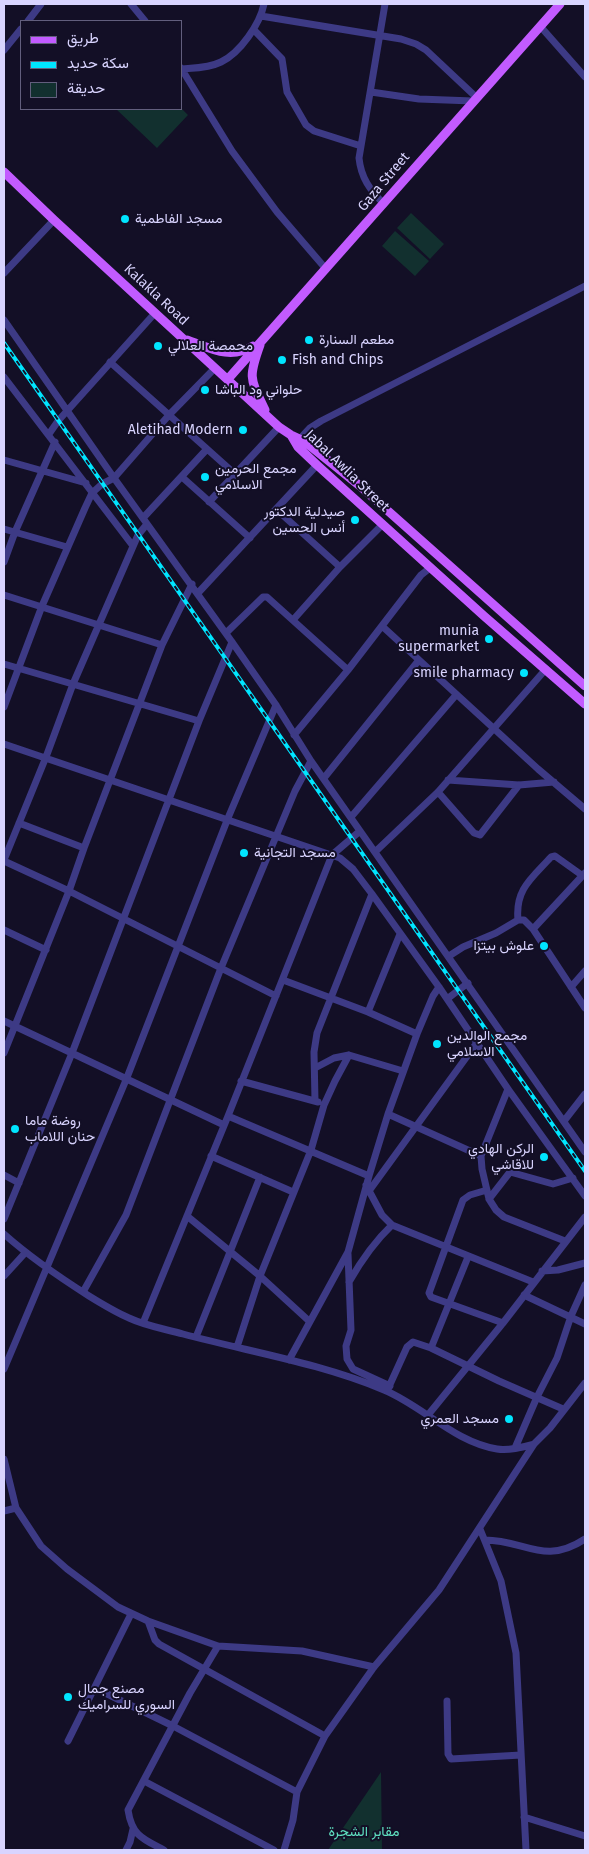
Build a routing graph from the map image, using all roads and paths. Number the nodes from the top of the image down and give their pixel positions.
1 (41, 4) edge
2 (131, 4) edge
3 (264, 4) edge
4 (385, 4) edge
5 (556, 5) edge
6 (261, 16) junction
7 (29, 20) edge
8 (144, 20) edge
9 (540, 26) junction
10 (254, 30) junction
11 (20, 31) edge
12 (381, 36) junction
13 (4, 50) edge
14 (182, 68) edge
15 (585, 77) edge
16 (371, 92) junction
17 (474, 99) junction
18 (361, 146) junction
19 (4, 172) edge
20 (384, 204) junction
21 (54, 220) junction
22 (326, 269) junction
23 (4, 272) edge
24 (585, 286) edge
25 (156, 313) junction
26 (4, 320) edge
27 (183, 339) junction
28 (262, 340) junction
29 (110, 362) junction
30 (215, 368) junction
31 (4, 377) edge
32 (228, 378) junction
33 (67, 411) junction
34 (268, 414) junction
35 (170, 415) junction
36 (279, 427) junction
37 (49, 434) junction
38 (295, 439) junction
39 (55, 442) junction
40 (207, 450) junction
41 (4, 460) edge
42 (317, 465) junction
43 (43, 472) junction
44 (235, 474) junction
45 (182, 477) junction
46 (114, 478) junction
47 (86, 483) junction
48 (92, 493) junction
49 (209, 502) junction
50 (276, 509) junction
51 (145, 521) junction
52 (382, 524) junction
53 (4, 529) edge
54 (15, 532) junction
55 (250, 538) junction
56 (67, 546) junction
57 (133, 546) junction
58 (4, 562) edge
59 (340, 567) junction
60 (430, 568) junction
61 (192, 584) junction
62 (198, 593) junction
63 (4, 595) edge
64 (42, 606) junction
65 (293, 620) junction
66 (99, 624) junction
67 (382, 626) junction
68 (226, 633) junction
69 (232, 642) junction
70 (162, 645) junction
71 (419, 660) junction
72 (4, 664) edge
73 (19, 668) junction
74 (348, 670) junction
75 (546, 670) junction
76 (73, 684) junction
77 (585, 686) edge
78 (456, 695) junction
79 (140, 703) junction
80 (585, 704) edge
81 (276, 706) junction
82 (4, 707) edge
83 (199, 721) junction
84 (494, 728) junction
85 (294, 735) junction
86 (4, 744) edge
87 (46, 757) junction
88 (311, 761) junction
89 (324, 778) junction
90 (111, 779) junction
91 (448, 780) junction
92 (554, 782) junction
93 (519, 784) junction
94 (438, 792) junction
95 (169, 800) junction
96 (585, 809) edge
97 (351, 817) junction
98 (228, 818) junction
99 (19, 823) junction
100 (360, 831) junction
101 (276, 836) junction
102 (84, 848) junction
103 (375, 852) junction
104 (332, 855) junction
105 (4, 861) edge
106 (584, 874) edge
107 (69, 890) junction
108 (372, 894) junction
109 (123, 917) junction
110 (518, 920) junction
111 (533, 929) junction
112 (4, 930) edge
113 (400, 934) junction
114 (178, 947) junction
115 (46, 950) junction
116 (448, 956) junction
117 (221, 968) junction
118 (585, 971) edge
119 (283, 980) junction
120 (468, 983) junction
121 (439, 987) junction
122 (571, 987) junction
123 (276, 996) junction
124 (330, 998) junction
125 (447, 999) junction
126 (585, 1008) edge
127 (368, 1012) junction
128 (4, 1020) edge
129 (15, 1026) junction
130 (417, 1034) junction
131 (476, 1044) junction
132 (72, 1053) junction
133 (4, 1054) edge
134 (349, 1055) junction
135 (315, 1068) junction
136 (403, 1071) junction
137 (126, 1080) junction
138 (241, 1081) junction
139 (508, 1089) junction
140 (585, 1094) edge
141 (170, 1100) junction
142 (315, 1101) junction
143 (324, 1105) junction
144 (388, 1114) junction
145 (228, 1116) junction
146 (564, 1121) junction
147 (224, 1125) junction
148 (417, 1126) junction
149 (311, 1150) junction
150 (585, 1152) edge
151 (211, 1156) junction
152 (482, 1156) junction
153 (4, 1175) edge
154 (369, 1176) junction
155 (260, 1177) junction
156 (572, 1178) junction
157 (19, 1183) junction
158 (368, 1188) junction
159 (487, 1190) junction
160 (293, 1192) junction
161 (585, 1196) edge
162 (490, 1199) junction
163 (187, 1216) junction
164 (585, 1217) edge
165 (4, 1219) edge
166 (392, 1225) junction
167 (4, 1234) edge
168 (565, 1241) junction
169 (446, 1247) junction
170 (229, 1251) junction
171 (348, 1252) junction
172 (25, 1253) junction
173 (468, 1256) junction
174 (585, 1263) edge
175 (47, 1270) junction
176 (542, 1271) junction
177 (4, 1276) edge
178 (260, 1276) junction
179 (533, 1282) junction
180 (348, 1283) junction
181 (585, 1285) edge
182 (83, 1292) junction
183 (524, 1295) junction
184 (449, 1303) junction
185 (571, 1316) junction
186 (309, 1321) junction
187 (142, 1323) junction
188 (503, 1323) junction
189 (585, 1324) edge
190 (196, 1337) junction
191 (237, 1347) junction
192 (431, 1348) junction
193 (289, 1360) junction
194 (468, 1366) junction
195 (4, 1370) edge
196 (585, 1383) edge
197 (389, 1388) junction
198 (537, 1397) junction
199 (563, 1410) junction
200 (428, 1414) junction
201 (534, 1444) junction
202 (515, 1448) junction
203 (4, 1459) edge
204 (16, 1508) junction
205 (4, 1511) edge
206 (480, 1529) junction
207 (585, 1539) edge
208 (485, 1540) junction
209 (131, 1614) junction
210 (148, 1621) junction
211 (218, 1646) junction
212 (374, 1667) junction
213 (204, 1669) junction
214 (94, 1688) junction
215 (447, 1701) dead end
216 (173, 1726) junction
217 (325, 1736) junction
218 (68, 1741) dead end
219 (522, 1755) junction
220 (144, 1781) junction
221 (297, 1792) junction
222 (524, 1817) junction
223 (133, 1829) junction
224 (585, 1836) edge
225 (126, 1850) edge
226 (164, 1850) edge
227 (274, 1850) edge
228 (284, 1850) edge
229 (526, 1850) edge

1 - 7 street
2 - 8 street
3 - 6 street
4 - 12 street
5 - 9 main road, Gaza Street
6 - 10 street
6 - 12 street
9 - 15 street
9 - 17 main road, Gaza Street
10 - 14 street
10 - 18 street
11 - 13 street
12 - 16 street
12 - 17 street
14 - 22 street
16 - 17 street
16 - 18 street
17 - 20 main road, Gaza Street
18 - 20 street
19 - 21 main road, Kalakla Road
20 - 22 main road, Gaza Street
21 - 23 street
21 - 25 main road, Kalakla Road
22 - 28 main road, Gaza Street
24 - 38 street
25 - 27 main road, Kalakla Road
25 - 29 street
26 - 33 street
27 - 28 main road
27 - 30 main road, Kalakla Road
28 - 32 main road, Gaza Street
28 - 34 main road
29 - 33 street
29 - 35 street
30 - 32 main road, Kalakla Road
30 - 35 street
31 - 37 street
32 - 34 main road, Kalakla Road
33 - 37 street
33 - 46 street
34 - 36 main road, Kalakla Road
35 - 40 street
35 - 46 street
36 - 38 main road, Kalakla Road
36 - 44 street
37 - 39 street
38 - 42 main road, Jabal Awlia Street
38 - 77 main road, Jabal Awlia Street
39 - 43 street
39 - 47 street
40 - 44 street
40 - 45 street
41 - 43 street
42 - 50 street
42 - 52 main road, Jabal Awlia Street
43 - 47 street
43 - 54 street
44 - 49 street
45 - 49 street
45 - 51 street
46 - 48 street
46 - 51 street
47 - 48 street
48 - 56 street
48 - 57 street
49 - 55 street
50 - 55 street
50 - 59 street
51 - 57 street
51 - 61 street
52 - 59 street
52 - 60 main road, Jabal Awlia Street
53 - 54 street
54 - 56 street
54 - 58 street
55 - 62 street
56 - 64 street
57 - 66 street
59 - 65 street
60 - 67 street
60 - 75 main road, Jabal Awlia Street
61 - 62 street
61 - 70 street
62 - 68 street
63 - 64 street
64 - 66 street
64 - 73 street
65 - 68 street
65 - 74 street
66 - 70 street
66 - 76 street
67 - 71 street
67 - 74 street
68 - 69 street
69 - 81 street
69 - 83 street
70 - 79 street
71 - 78 street
71 - 89 street
72 - 73 street
73 - 76 street
73 - 82 street
74 - 85 street
75 - 80 main road, Jabal Awlia Street
75 - 84 street
76 - 79 street
76 - 87 street
78 - 84 street
78 - 97 street
79 - 83 street
79 - 90 street
81 - 85 street
81 - 98 street
83 - 95 street
84 - 91 street
84 - 92 street
85 - 88 street
86 - 87 street
87 - 90 street
87 - 99 street
88 - 89 street
88 - 101 street
89 - 97 street
90 - 95 street
90 - 102 street
91 - 93 street
91 - 94 street
92 - 93 street
92 - 96 street
93 - 94 street
94 - 103 street
95 - 98 street
95 - 109 street
97 - 100 street
98 - 101 street
98 - 114 street
99 - 102 street
99 - 105 street
100 - 103 street
100 - 104 street
101 - 104 street
101 - 117 street
102 - 107 street
103 - 116 street
104 - 108 street
104 - 119 street
105 - 107 street
106 - 110 street
106 - 111 street
107 - 109 street
107 - 115 street
108 - 113 street
108 - 124 street
109 - 114 street
109 - 132 street
110 - 111 street
110 - 116 street
111 - 122 street
112 - 115 street
113 - 121 street
113 - 127 street
114 - 117 street
114 - 137 street
115 - 129 street
116 - 120 street
117 - 123 street
117 - 141 street
118 - 122 street
119 - 123 street
119 - 124 street
120 - 125 street
120 - 146 street
121 - 125 street
121 - 130 street
122 - 126 street
123 - 138 street
124 - 127 street
124 - 135 street
125 - 131 street
127 - 130 street
128 - 129 street
129 - 132 street
129 - 133 street
130 - 136 street
131 - 139 street
131 - 148 street
132 - 137 street
132 - 157 street
134 - 135 street
134 - 136 street
134 - 143 street
135 - 142 street
136 - 144 street
137 - 141 street
137 - 175 street
138 - 142 street
138 - 145 street
139 - 152 street
139 - 156 street
140 - 146 street
141 - 147 street
141 - 182 street
142 - 143 street
143 - 149 street
144 - 148 street
144 - 154 street
145 - 147 street
145 - 149 street
146 - 150 street
147 - 151 street
148 - 152 street
148 - 158 street
149 - 154 street
149 - 160 street
151 - 155 street
151 - 163 street
152 - 159 street
153 - 157 street
154 - 158 street
155 - 160 street
155 - 170 street
156 - 161 street
156 - 162 street
157 - 165 street
158 - 166 street
158 - 171 street
159 - 162 street
159 - 169 street
160 - 178 street
162 - 168 street
163 - 170 street
163 - 187 street
164 - 168 street
166 - 169 street
166 - 180 street
167 - 172 street
168 - 176 street
169 - 173 street
169 - 184 street
170 - 178 street
170 - 190 street
171 - 180 street
171 - 186 street
172 - 175 street
172 - 177 street
173 - 179 street
173 - 184 street
174 - 176 street
175 - 182 street
175 - 195 street
176 - 179 street
178 - 186 street
178 - 191 street
179 - 183 street
180 - 197 street
181 - 185 street
182 - 187 street
183 - 185 street
183 - 188 street
184 - 188 street
184 - 192 street
185 - 189 street
185 - 198 street
186 - 193 street
187 - 190 street
188 - 194 street
190 - 191 street
191 - 193 street
192 - 194 street
192 - 197 street
193 - 197 street
194 - 198 street
194 - 200 street
196 - 199 street
197 - 200 street
198 - 199 street
198 - 202 street
199 - 201 street
200 - 202 street
201 - 202 street
201 - 206 street
203 - 204 street
204 - 205 street
204 - 209 street
206 - 208 street
206 - 212 street
207 - 208 street
208 - 219 street
209 - 210 street
209 - 214 street
210 - 211 street
210 - 213 street
211 - 212 street
211 - 213 street
212 - 217 street
213 - 216 street
213 - 217 street
214 - 216 street
214 - 218 street
215 - 219 street
216 - 220 street
216 - 221 street
217 - 221 street
219 - 222 street
220 - 223 street
220 - 227 street
221 - 228 street
222 - 224 street
222 - 229 street
223 - 225 street
223 - 226 street

